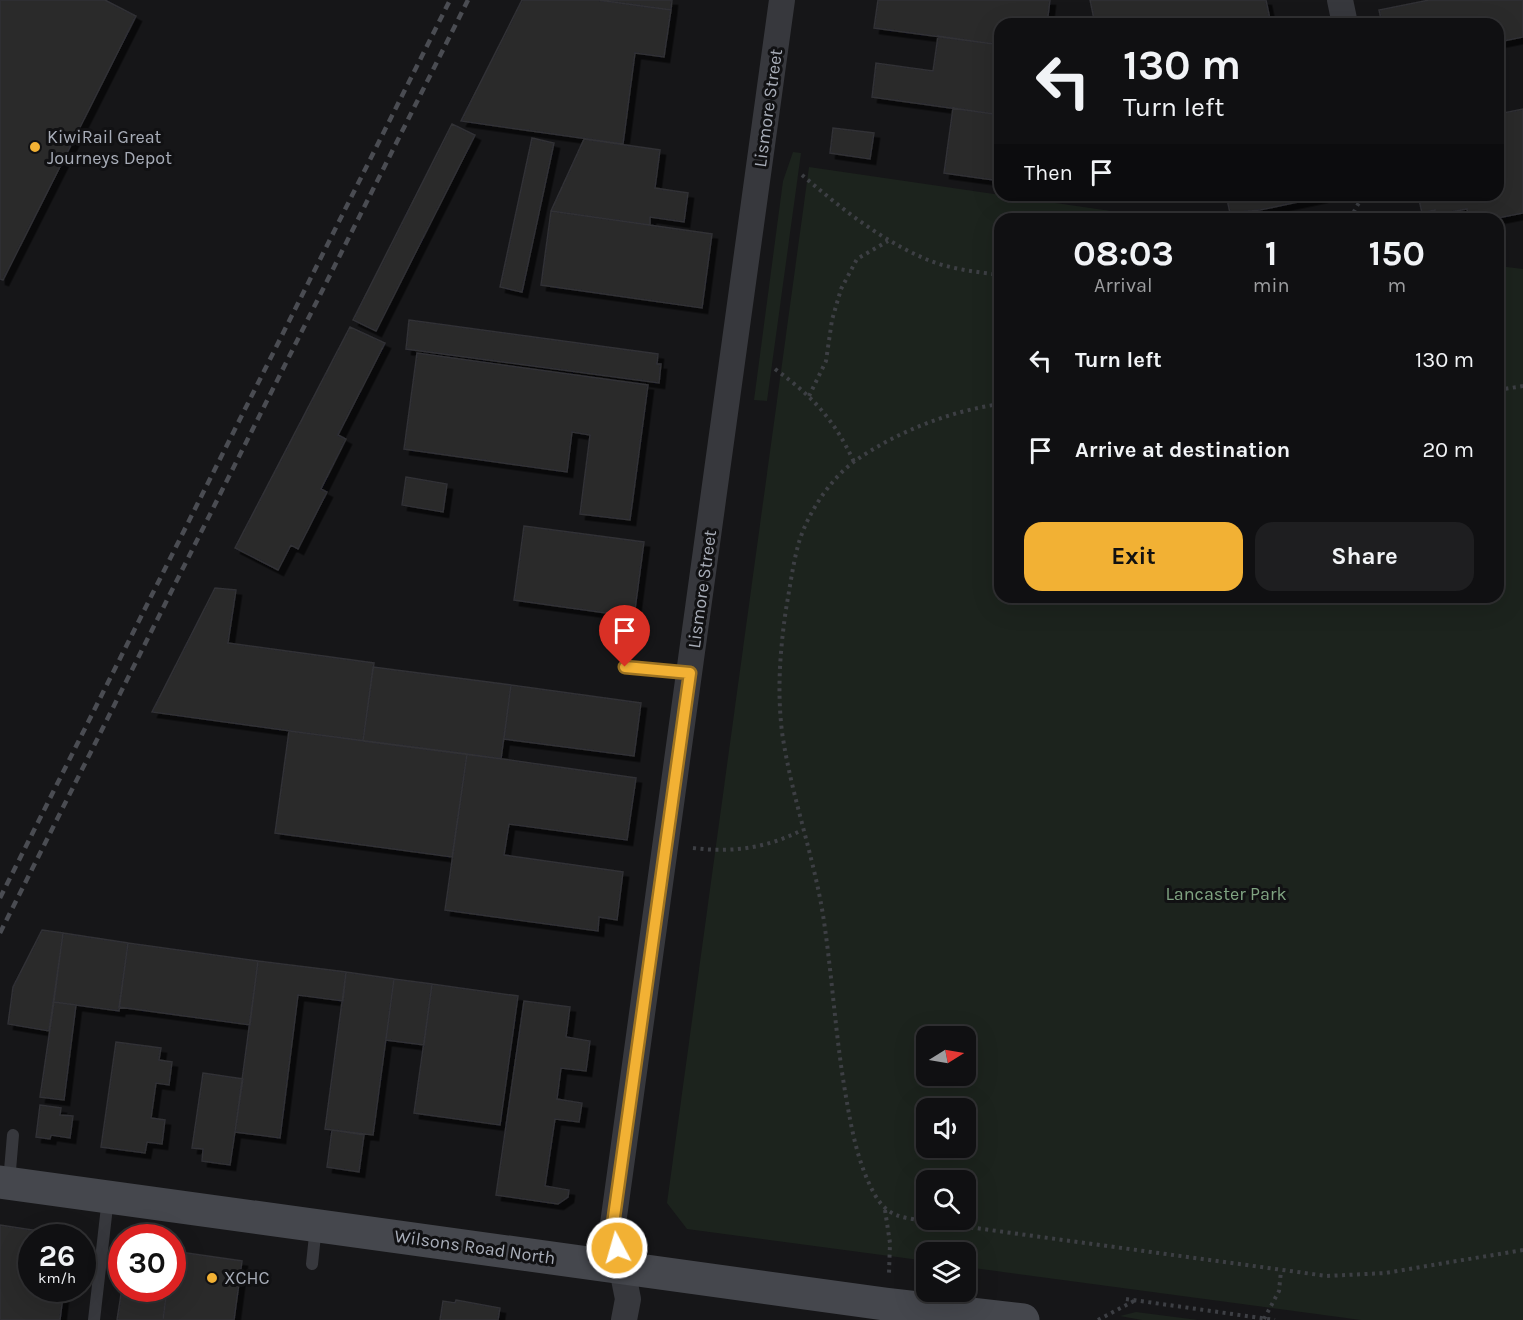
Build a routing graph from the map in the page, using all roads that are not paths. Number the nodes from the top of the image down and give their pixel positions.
1 (782, 0) edge
2 (1340, 0) edge
3 (1344, 18) edge
4 (625, 667) dead end
5 (690, 673) junction
6 (14, 1135) dead end
7 (5, 1183) edge
8 (108, 1197) junction
9 (316, 1225) junction
10 (312, 1264) dead end
11 (621, 1268) junction
12 (94, 1320) edge
13 (624, 1320) edge
14 (1023, 1320) edge

1 - 5 street, Lismore Street
2 - 3 street
4 - 5 lane
5 - 11 street, Lismore Street
6 - 7 lane
7 - 8 street, Wilsons Road North
8 - 9 street, Wilsons Road North
8 - 12 lane
9 - 10 lane
9 - 11 street, Wilsons Road North
11 - 13 street, Lismore Street
11 - 14 street, Wilsons Road North

